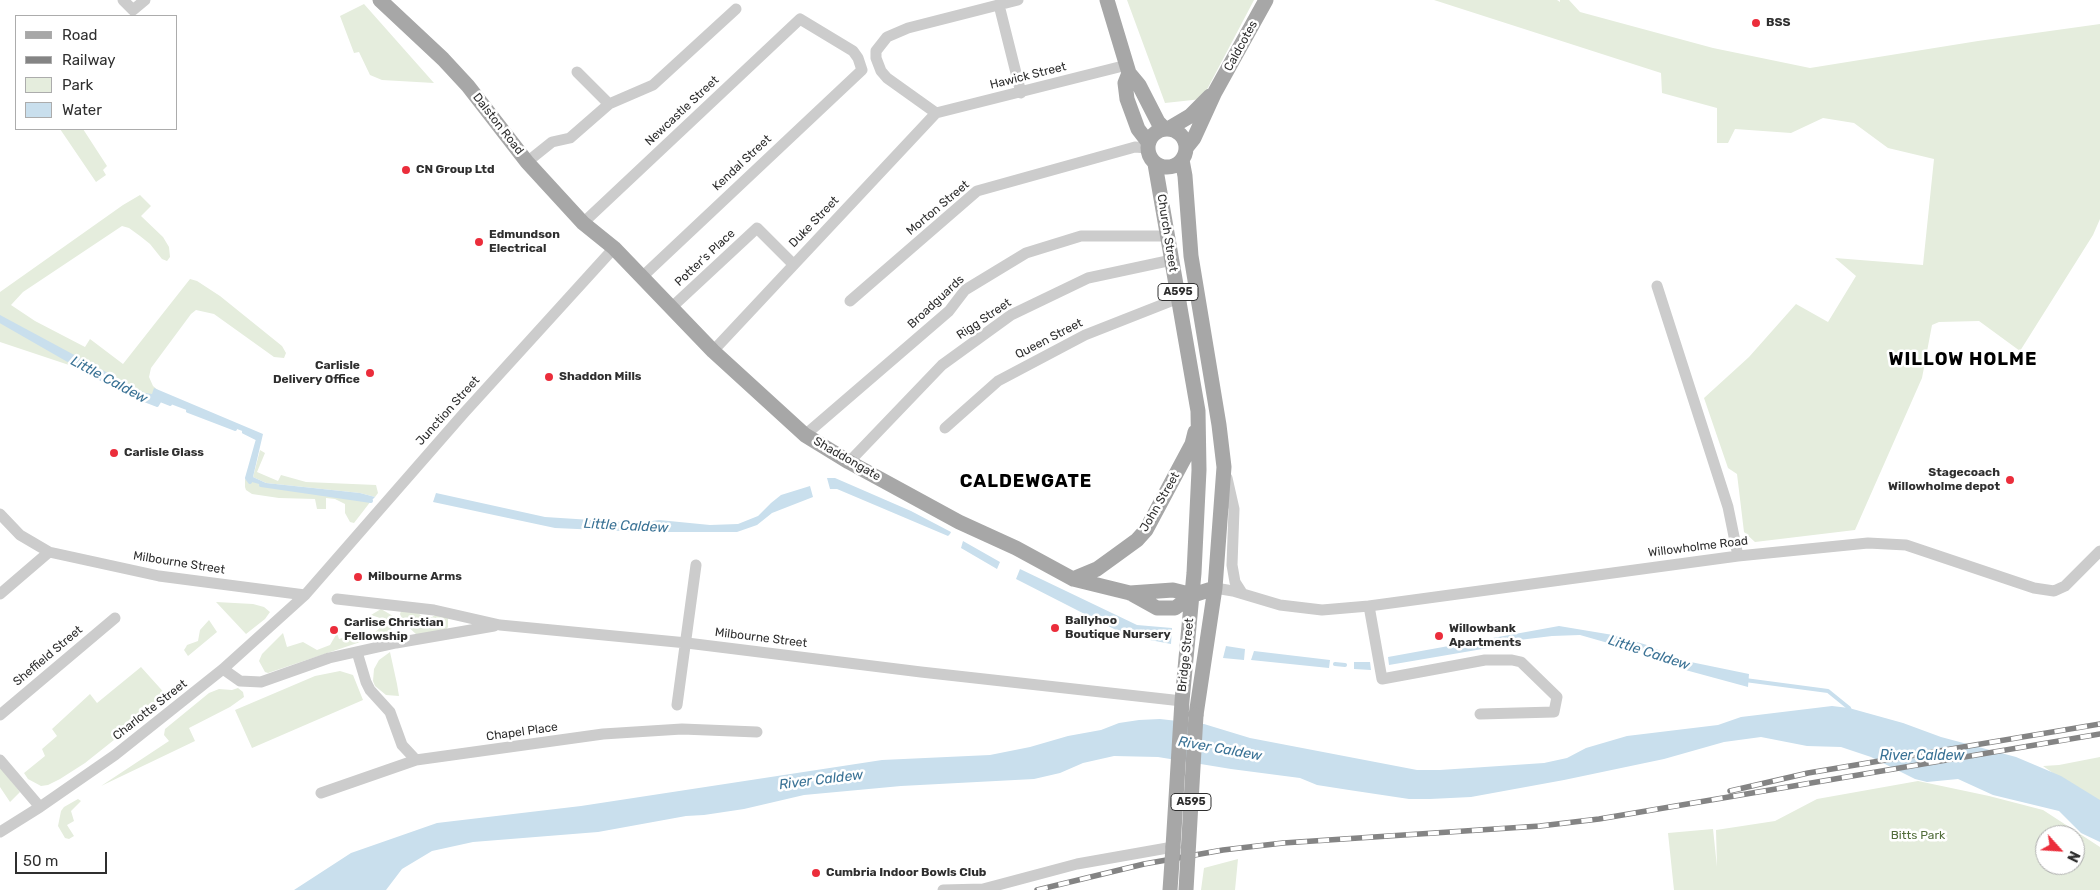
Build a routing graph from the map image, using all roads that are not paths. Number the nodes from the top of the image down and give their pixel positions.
1 (123, 0) edge
2 (145, 0) edge
3 (380, 0) edge
4 (1018, 0) edge
5 (1108, 0) edge
6 (1266, 0) edge
7 (999, 5) junction
8 (736, 9) dead end
9 (1128, 69) junction
10 (862, 70) joint
11 (578, 72) dead end
12 (1215, 92) junction
13 (1021, 93) junction
14 (609, 104) junction
15 (936, 113) junction
16 (1167, 129) junction
17 (1148, 145) junction
18 (1184, 154) junction
19 (527, 162) junction
20 (1155, 164) junction
21 (583, 223) junction
22 (1169, 236) junction
23 (614, 248) junction
24 (1172, 260) junction
25 (793, 264) junction
26 (642, 277) junction
27 (1657, 286) dead end
28 (1179, 298) junction
29 (850, 301) dead end
30 (672, 307) junction
31 (713, 351) junction
32 (1216, 408) joint
33 (1198, 420) junction
34 (944, 428) dead end
35 (805, 434) junction
36 (849, 462) junction
37 (1224, 467) junction
38 (0, 514) edge
39 (2100, 551) edge
40 (49, 552) junction
41 (1738, 556) junction
42 (696, 565) dead end
43 (1073, 579) junction
44 (1215, 588) junction
45 (1242, 593) junction
46 (0, 594) edge
47 (306, 595) junction
48 (1193, 595) junction
49 (337, 600) dead end
50 (1369, 606) junction
51 (115, 618) dead end
52 (500, 625) junction
53 (687, 643) junction
54 (357, 652) junction
55 (223, 669) junction
56 (1182, 701) junction
57 (677, 705) dead end
58 (1480, 714) dead end
59 (0, 715) edge
60 (1189, 716) junction
61 (757, 732) dead end
62 (0, 760) edge
63 (416, 760) junction
64 (321, 793) dead end
65 (40, 807) junction
66 (0, 832) edge
67 (1173, 847) junction
68 (943, 890) edge
69 (1170, 890) edge
70 (1186, 890) edge

1 - 2 street
3 - 19 main road, Dalston Road
4 - 7 street
5 - 9 main road
6 - 12 main road, Caldcotes
7 - 13 street
7 - 15 street
8 - 14 street
9 - 13 street, Hawick Street
9 - 16 main road
9 - 17 main road
10 - 21 street, Newcastle Street
10 - 26 street, Kendal Street
11 - 14 street
12 - 16 main road, Caldcotes
12 - 18 main road, Caldcotes
13 - 15 street, Hawick Street
14 - 19 street
15 - 25 street, Duke Street
16 - 17 main road
16 - 18 main road
17 - 20 main road
17 - 29 street, Morton Street
18 - 20 main road
18 - 32 main road, Church Street / A595
19 - 21 main road, Dalston Road
20 - 22 main road, Church Street / A595
21 - 23 main road, Dalston Road
22 - 24 main road, Church Street / A595
22 - 35 street, Broadguards
23 - 26 main road, Shaddongate
23 - 47 street, Junction Street
24 - 28 main road, Church Street / A595
24 - 36 street, Rigg Street
25 - 30 street, Potter's Place
25 - 31 street, Duke Street
26 - 30 main road, Shaddongate
27 - 41 street
28 - 33 main road, Church Street / A595
28 - 34 street, Queen Street
30 - 31 main road, Shaddongate
31 - 35 main road, Shaddongate
32 - 37 main road, Bridge Street / A595
33 - 43 main road, John Street
33 - 48 main road, Bridge Street / A595
35 - 36 main road, Shaddongate
36 - 43 main road, Shaddongate
37 - 44 main road, Bridge Street / A595
37 - 45 street, Bridge Street
38 - 40 street, Milbourne Street
39 - 41 street, Willowholme Road
40 - 46 street
40 - 47 street, Milbourne Street
41 - 50 street, Willowholme Road
42 - 53 street
43 - 48 main road, Shaddongate
44 - 45 street, Willowholme Road
44 - 48 main road, Shaddongate
44 - 60 main road, Bridge Street / A595
45 - 50 street, Willowholme Road
47 - 55 street, Charlotte Street
48 - 56 main road, Bridge Street / A595
49 - 52 street, Milbourne Street
50 - 58 street
51 - 59 street, Sheffield Street
52 - 53 street, Milbourne Street
52 - 54 street
53 - 56 street, Milbourne Street
53 - 57 street
54 - 55 street
54 - 63 street
55 - 65 street, Charlotte Street
56 - 60 main road, Bridge Street / A595
60 - 67 main road, Bridge Street / A595
60 - 70 main road, Bridge Street / A595, bridge
61 - 63 street, Chapel Place
62 - 65 street
63 - 64 street, Chapel Place
65 - 66 street, Charlotte Street
67 - 68 street
67 - 69 main road, Bridge Street / A595, bridge

